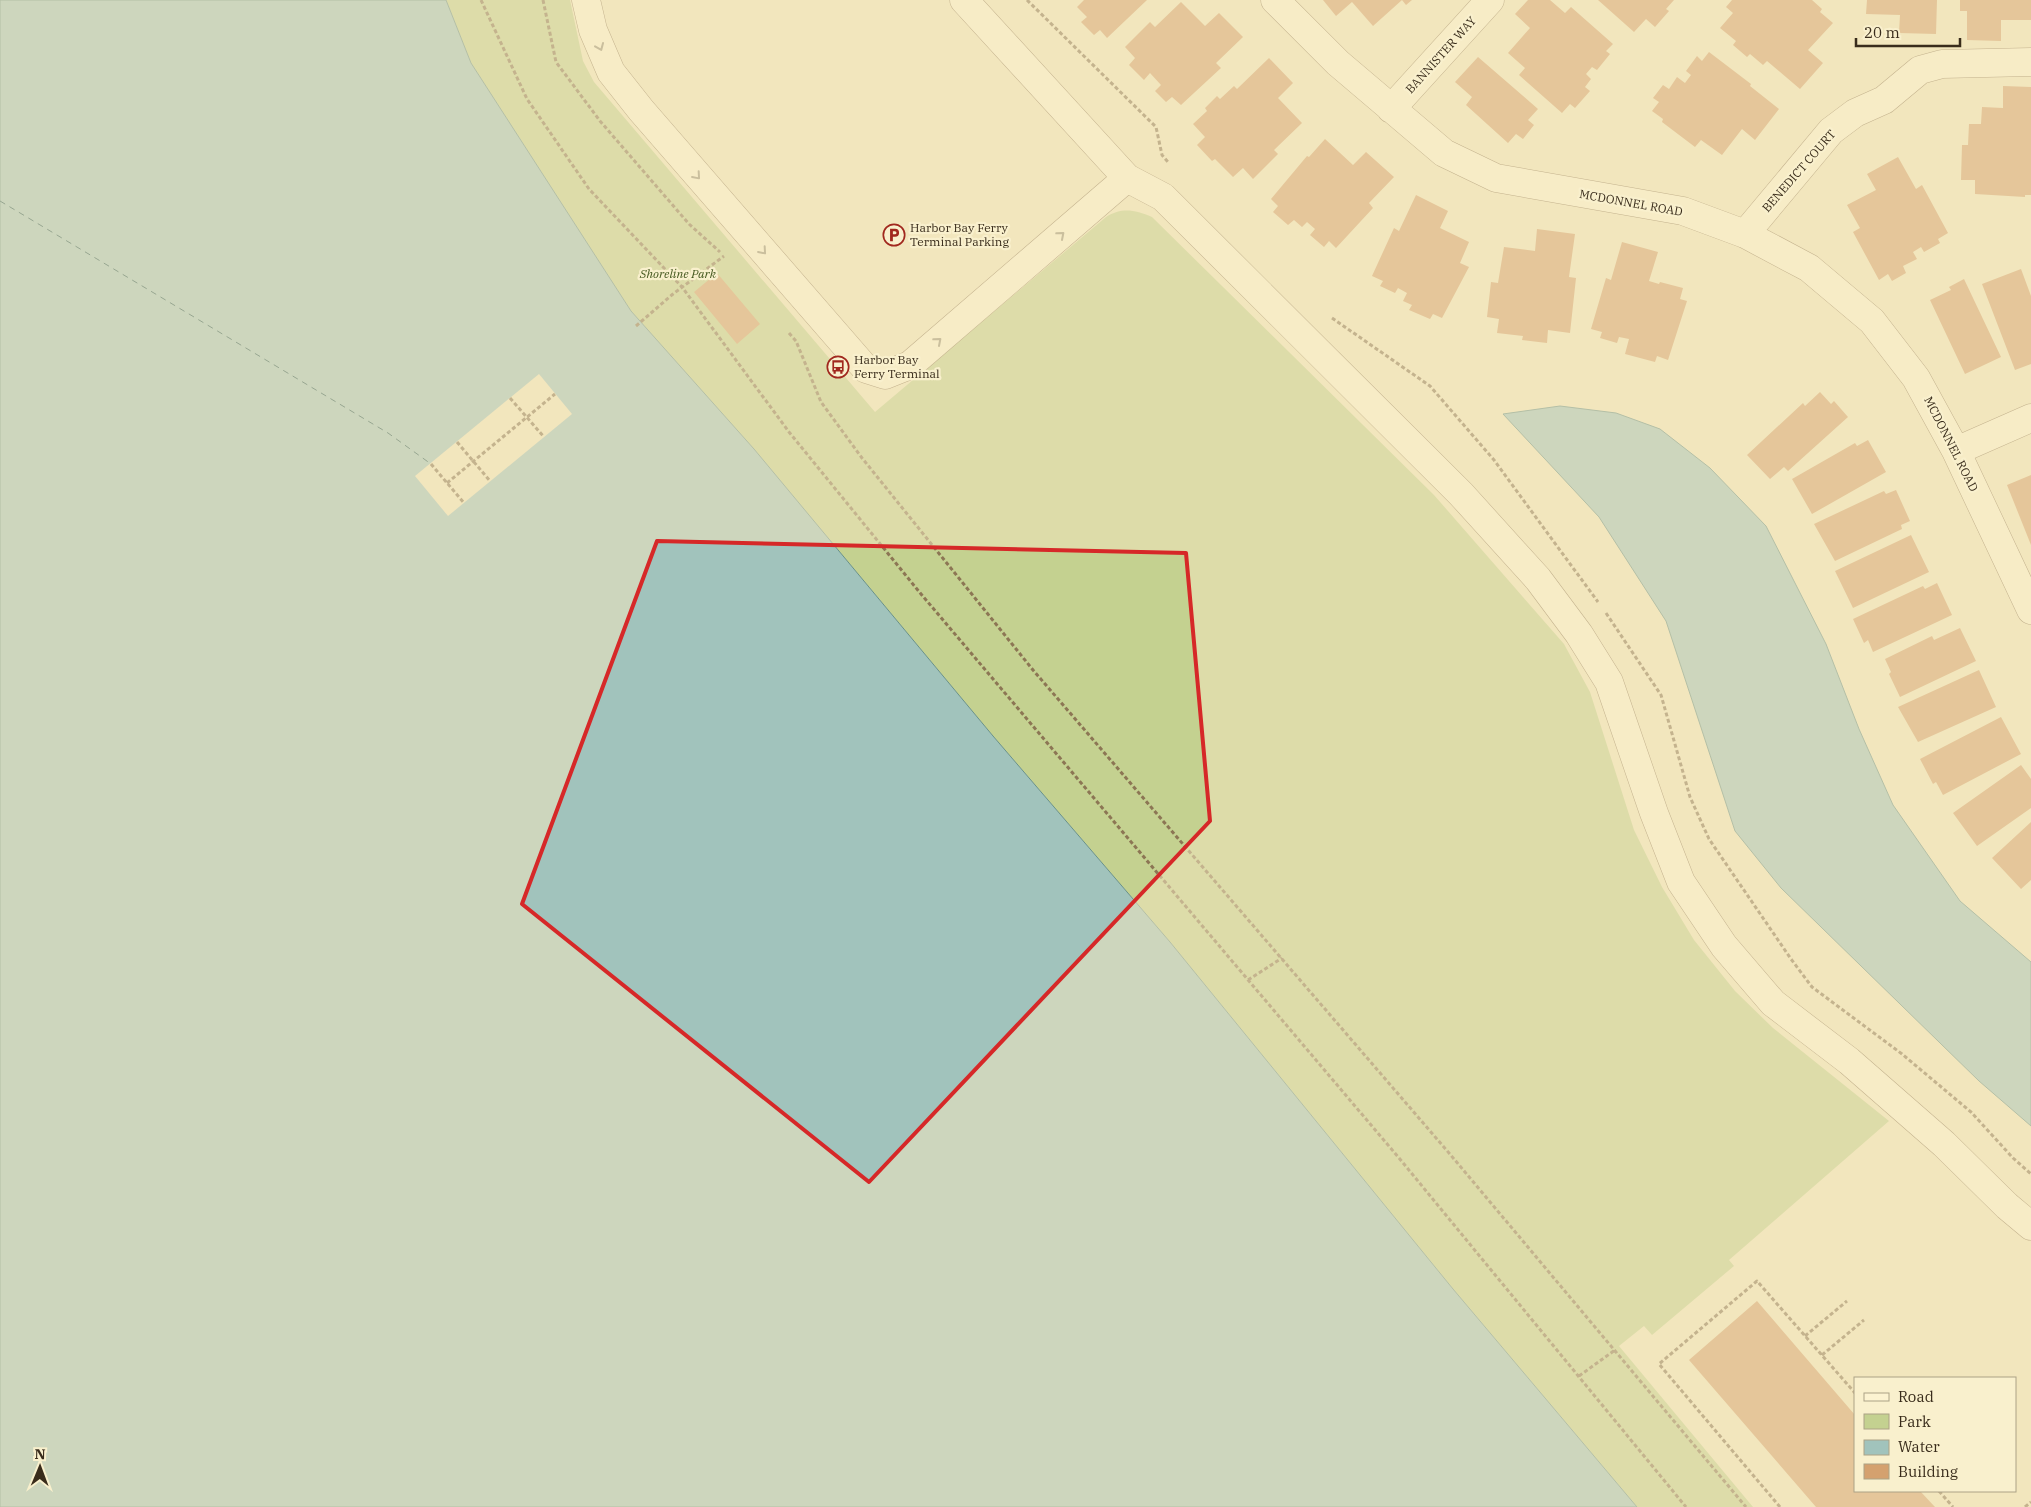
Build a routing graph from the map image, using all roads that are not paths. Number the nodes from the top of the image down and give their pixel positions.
1 (586, 0) edge
2 (964, 0) edge
3 (1275, 0) edge
4 (1490, 0) edge
5 (2031, 62) edge
6 (1391, 109) junction
7 (1127, 178) junction
8 (1745, 234) junction
9 (2031, 418) edge
10 (1956, 451) junction
11 (2031, 610) edge
12 (2031, 1226) edge

1 -> 7 street
2 - 7 street
3 - 6 street, MCDONNEL ROAD
4 - 6 street, BANNISTER WAY
5 - 8 street, BENEDICT COURT
6 - 8 street, MCDONNEL ROAD
7 - 12 street
8 - 10 street, MCDONNEL ROAD
9 - 10 street
10 - 11 street, MCDONNEL ROAD

